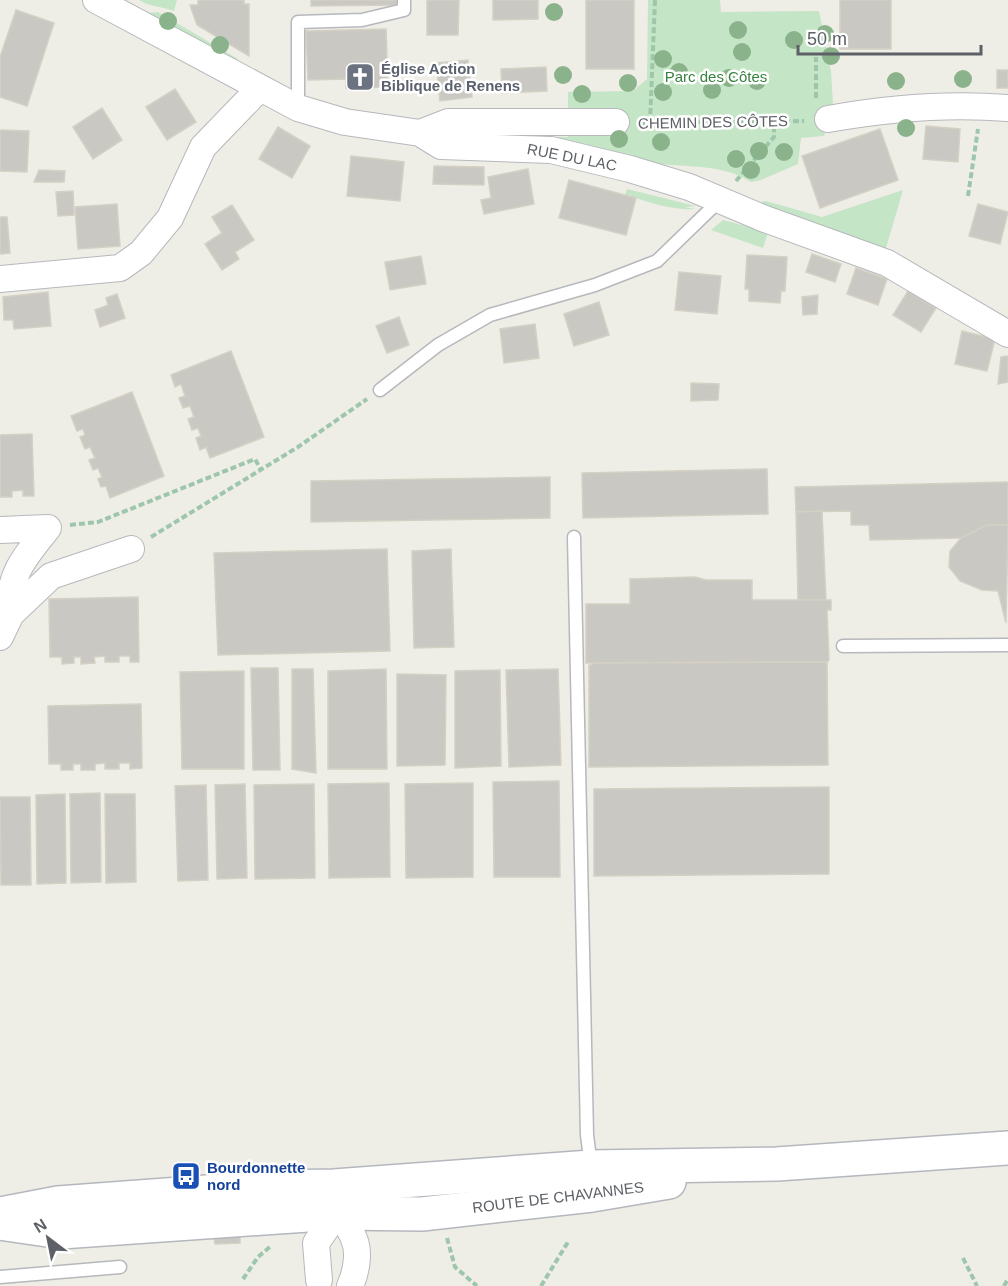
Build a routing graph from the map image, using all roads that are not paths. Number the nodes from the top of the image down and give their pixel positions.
1 (96, 0) edge
2 (404, 0) edge
3 (259, 89) junction
4 (298, 108) junction
5 (1008, 108) edge
6 (822, 120) road end
7 (616, 122) road end
8 (420, 133) junction
9 (726, 203) junction
10 (0, 279) edge
11 (1008, 334) edge
12 (380, 390) road end
13 (0, 530) edge
14 (574, 537) dead end
15 (131, 549) road end
16 (11, 614) junction
17 (0, 637) edge
18 (1008, 645) edge
19 (843, 646) dead end
20 (1006, 1149) edge
21 (592, 1181) junction
22 (336, 1200) junction
23 (0, 1214) edge
24 (0, 1223) edge
25 (120, 1267) dead end
26 (25, 1275) junction
27 (0, 1277) edge
28 (322, 1284) edge
29 (7, 1286) edge
30 (350, 1286) edge

1 - 3 street, RUE DU LAC
2 - 4 lane
3 - 4 street, RUE DU LAC
3 - 10 street
4 - 8 street, RUE DU LAC
5 - 6 street
7 - 8 street, CHEMIN DES CÔTES
8 - 9 street, RUE DU LAC
9 - 11 street, RUE DU LAC
9 - 12 lane
13 - 16 street
14 - 21 lane
15 - 16 street
16 - 17 street
18 - 19 lane
20 - 21 main road, ROUTE DE CHAVANNES
21 - 22 main road, ROUTE DE CHAVANNES
22 - 23 main road, ROUTE DE CHAVANNES
22 - 24 main road, ROUTE DE CHAVANNES
22 - 28 street
22 - 30 street
25 - 26 lane
26 - 27 lane
26 - 29 lane

